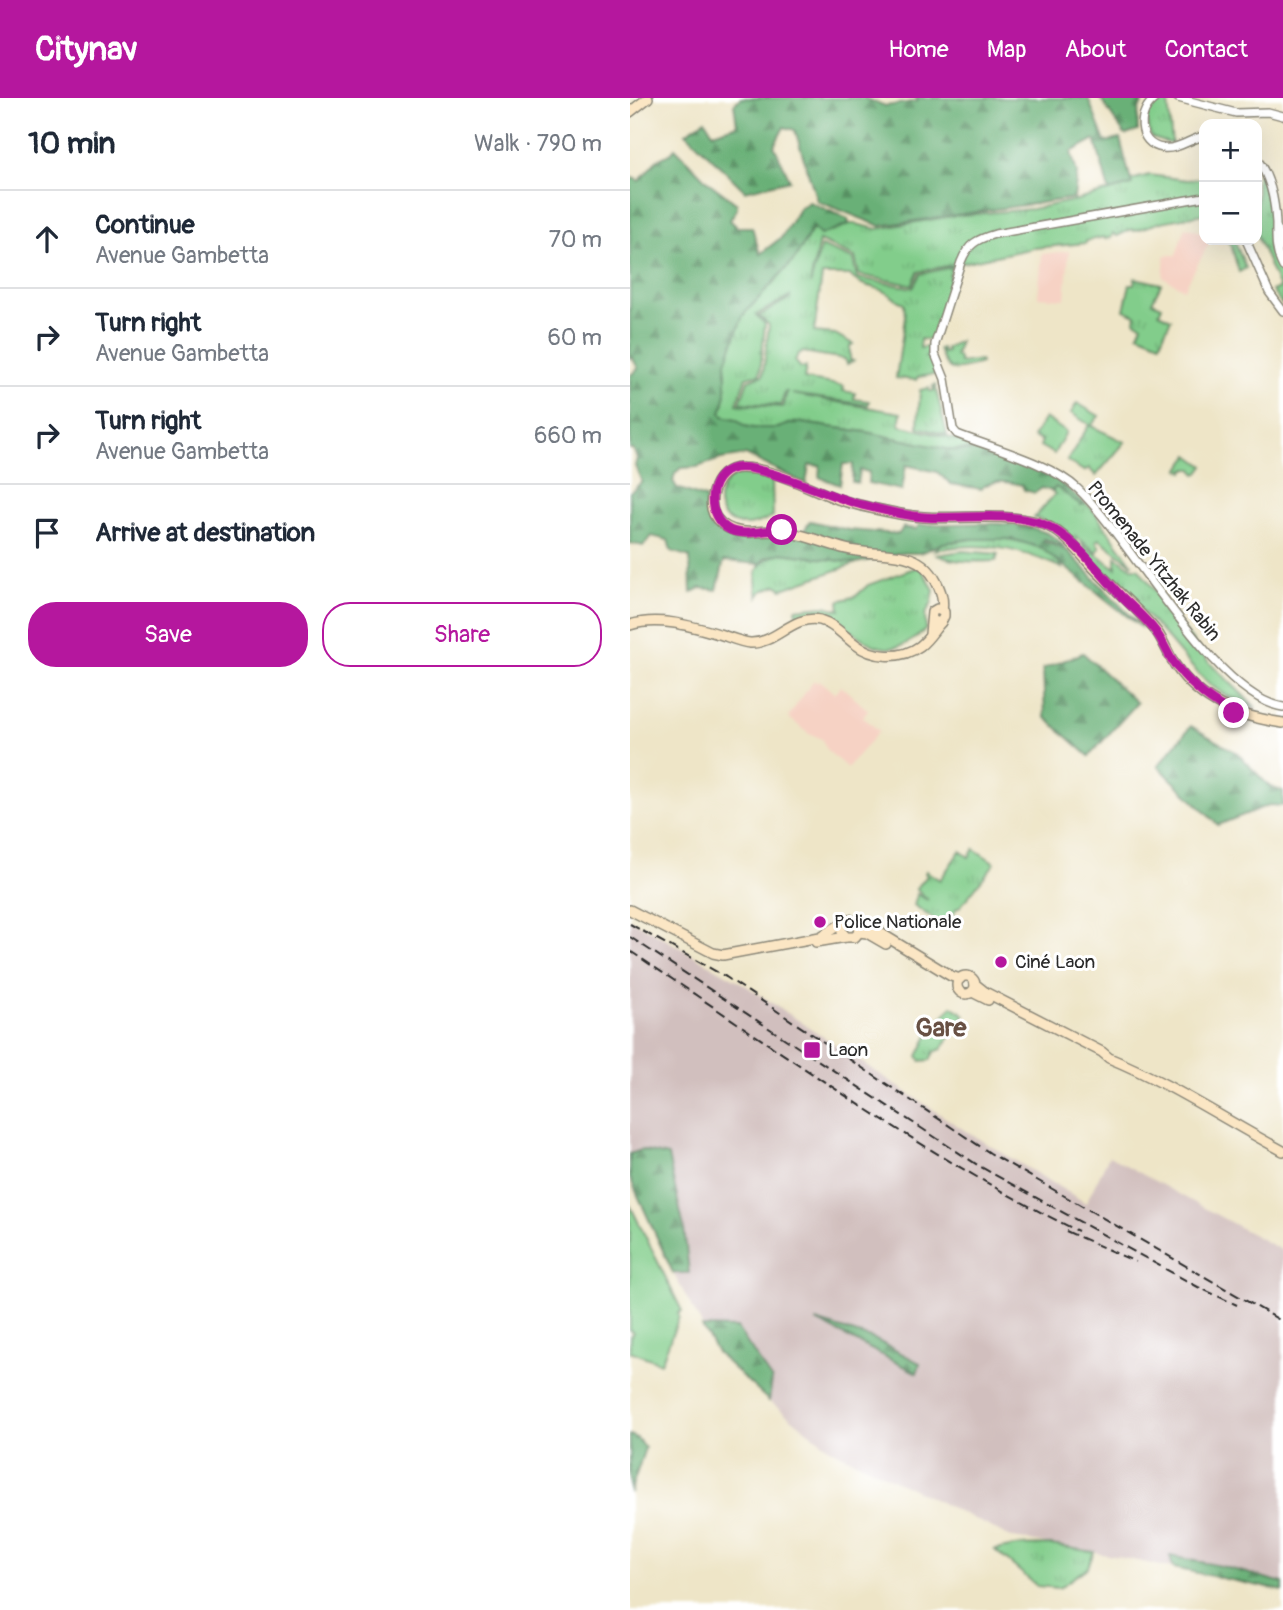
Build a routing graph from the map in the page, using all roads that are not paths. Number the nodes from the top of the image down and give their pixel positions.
1 (648, 98) edge
2 (1156, 98) edge
3 (1178, 98) edge
4 (630, 112) edge
5 (1283, 116) edge
6 (1199, 138) edge
7 (1262, 169) edge
8 (1199, 198) edge
9 (1276, 223) junction
10 (1248, 245) edge
11 (1283, 248) edge
12 (1283, 267) edge
13 (1283, 311) edge
14 (630, 625) edge
15 (1283, 707) edge
16 (1283, 723) edge
17 (630, 910) edge
18 (841, 926) junction
19 (859, 928) junction
20 (846, 937) junction
21 (762, 949) junction
22 (958, 982) junction
23 (974, 988) junction
24 (1109, 1058) junction
25 (1283, 1151) edge

1 - 4 main road
2 - 6 street
3 - 5 street
7 - 9 street
8 - 15 street, Promenade Yitzhak Rabin
9 - 11 street
9 - 12 street
10 - 13 street
14 - 16 main road
17 - 21 main road
18 - 19 main road
18 - 20 main road
18 - 21 main road
19 - 20 main road
19 - 22 main road
20 - 21 main road
22 - 23 main road
22 - 23 main road
23 - 24 main road
23 - 24 main road
24 - 25 main road

